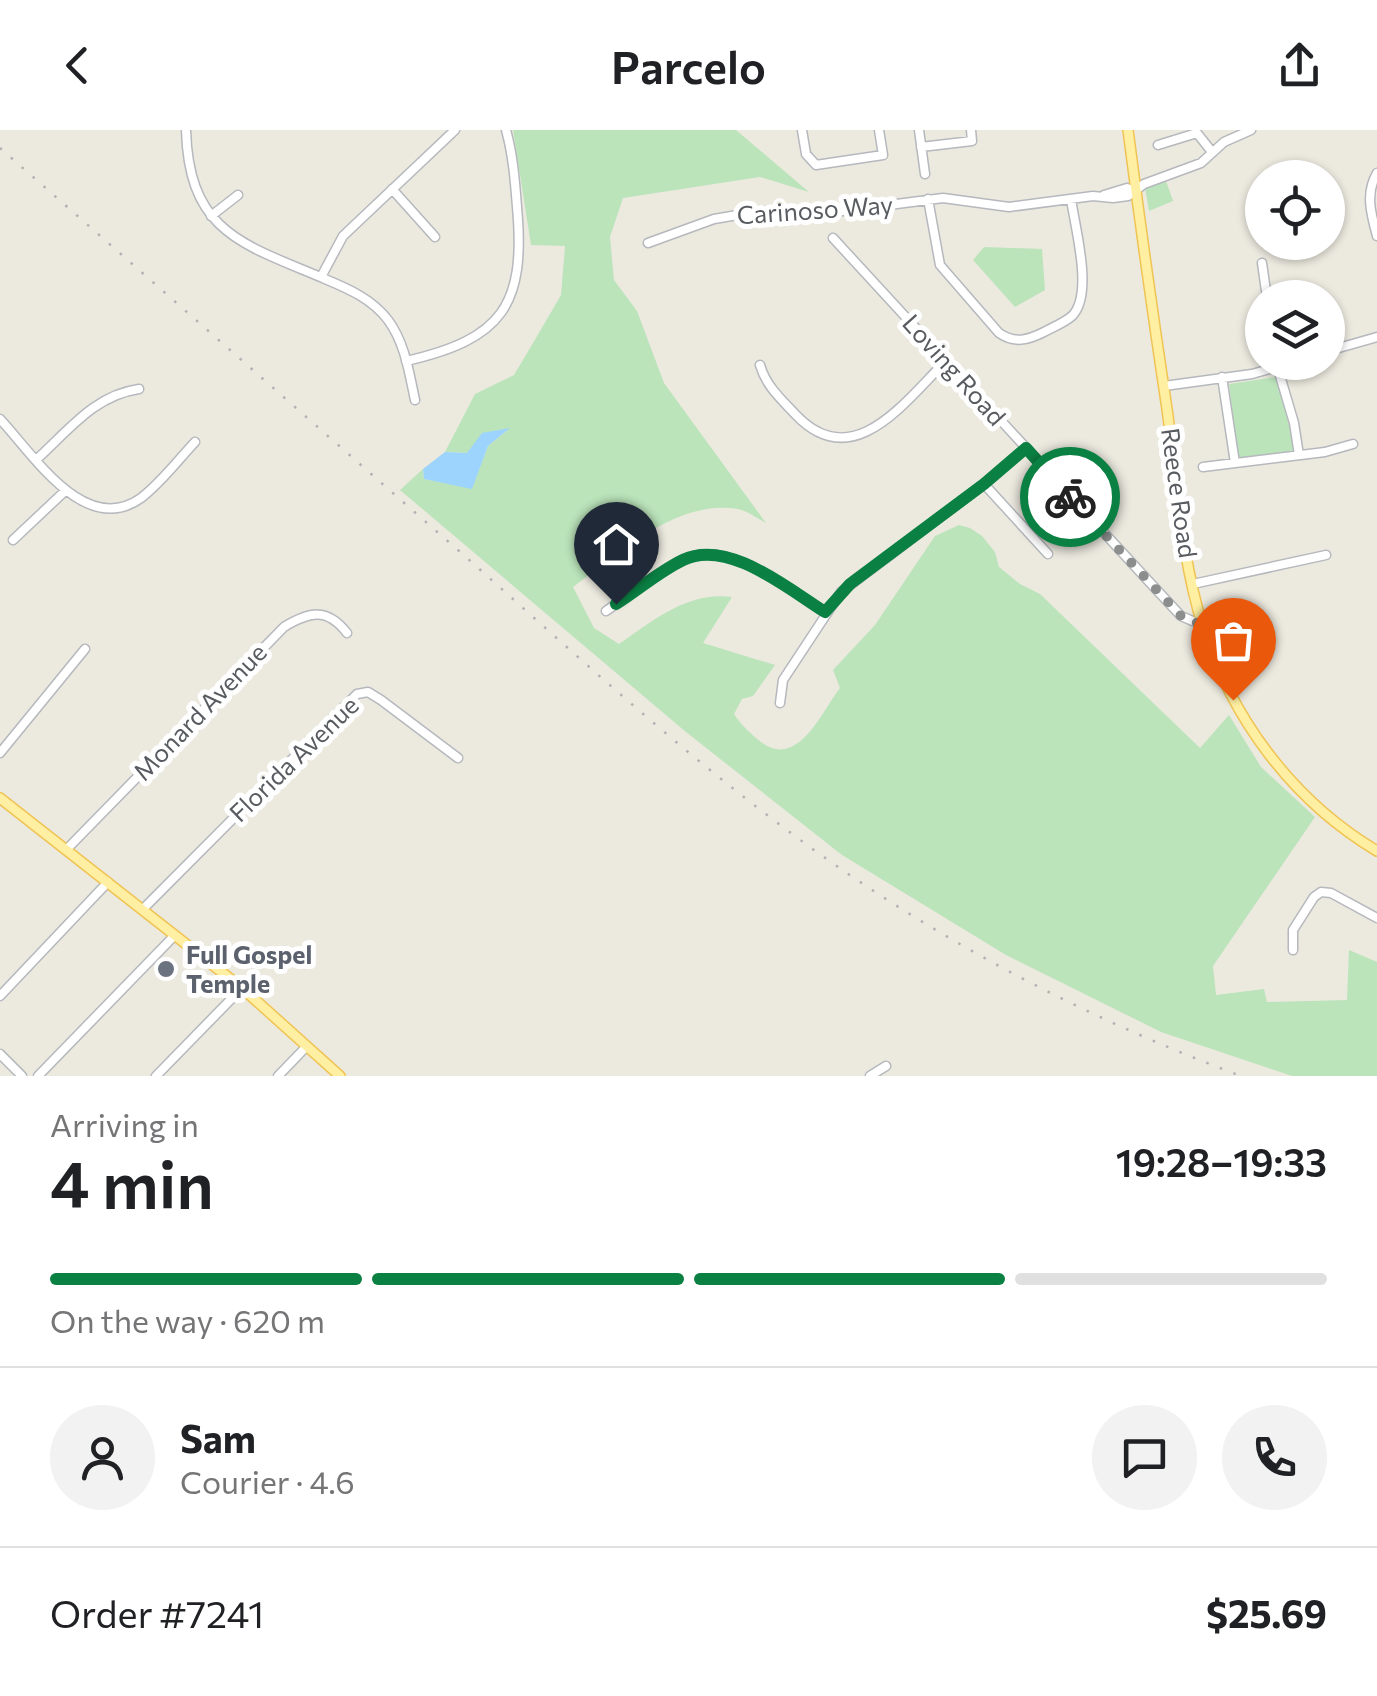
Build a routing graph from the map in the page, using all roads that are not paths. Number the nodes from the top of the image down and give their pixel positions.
1 (186, 130) edge
2 (455, 130) edge
3 (506, 130) edge
4 (802, 130) edge
5 (879, 130) edge
6 (919, 130) edge
7 (971, 130) edge
8 (1128, 130) edge
9 (1250, 130) edge
10 (1196, 132) edge
11 (1158, 146) dead end
12 (921, 148) junction
13 (1212, 152) junction
14 (1377, 173) edge
15 (925, 174) dead end
16 (392, 189) junction
17 (1136, 191) junction
18 (238, 195) dead end
19 (928, 199) junction
20 (1071, 199) junction
21 (211, 216) junction
22 (1377, 236) edge
23 (435, 237) dead end
24 (833, 238) dead end
25 (648, 243) dead end
26 (1262, 262) dead end
27 (320, 277) junction
28 (1264, 280) edge
29 (1377, 337) edge
30 (1345, 346) edge
31 (406, 361) junction
32 (946, 362) junction
33 (760, 365) dead end
34 (1245, 373) edge
35 (1222, 378) junction
36 (1281, 380) edge
37 (1164, 386) junction
38 (139, 388) dead end
39 (415, 400) dead end
40 (0, 419) edge
41 (196, 442) dead end
42 (1353, 444) dead end
43 (1026, 448) junction
44 (1299, 455) junction
45 (37, 459) junction
46 (1235, 463) junction
47 (1203, 467) dead end
48 (984, 484) junction
49 (66, 491) junction
50 (12, 540) dead end
51 (1048, 554) dead end
52 (1326, 555) dead end
53 (1193, 584) junction
54 (606, 611) dead end
55 (825, 612) junction
56 (1202, 625) junction
57 (346, 634) dead end
58 (85, 648) dead end
59 (780, 702) dead end
60 (0, 753) edge
61 (458, 758) dead end
62 (0, 798) edge
63 (66, 850) junction
64 (1377, 850) edge
65 (108, 882) junction
66 (142, 910) junction
67 (1377, 918) edge
68 (175, 935) junction
69 (1293, 950) dead end
70 (242, 988) junction
71 (0, 996) edge
72 (307, 1046) junction
73 (0, 1054) edge
74 (886, 1066) dead end
75 (22, 1076) edge
76 (38, 1076) edge
77 (156, 1076) edge
78 (278, 1076) edge
79 (340, 1076) edge
80 (870, 1076) edge

1 - 21 street
2 - 16 street
3 - 31 street
4 - 5 street
6 - 12 street
7 - 12 street
8 - 17 main road, Reece Road
9 - 13 street, Carinoso Way
10 - 11 street
10 - 13 street
12 - 15 street
13 - 17 street, Carinoso Way
14 - 22 street
16 - 23 street
16 - 27 street
17 - 20 street, Carinoso Way
17 - 37 main road, Reece Road
18 - 21 street
19 - 20 street, Carinoso Way
19 - 20 street
19 - 25 street, Carinoso Way
21 - 27 street
24 - 32 street, Loving Road
26 - 28 street
27 - 31 street
29 - 30 street
31 - 39 street
32 - 33 street
32 - 43 street, Loving Road
34 - 35 street
35 - 37 street
35 - 46 street
36 - 44 street
37 - 53 main road, Reece Road
38 - 45 street
40 - 45 street
41 - 49 street
42 - 44 street
43 - 48 street
43 - 56 street, Loving Road
44 - 46 street
45 - 49 street
46 - 47 street
48 - 51 street
48 - 55 street
49 - 50 street
52 - 53 street
53 - 56 main road, Reece Road
54 - 55 street
55 - 59 street
56 - 64 main road, Reece Road
57 - 63 street, Monard Avenue
58 - 60 street
61 - 66 street, Florida Avenue
62 - 63 main road
63 - 65 main road
65 - 66 main road
65 - 71 street
66 - 68 main road
67 - 69 street
68 - 70 main road
68 - 76 street
70 - 72 main road
70 - 77 street
72 - 78 street
72 - 79 main road
73 - 75 street
74 - 80 street

